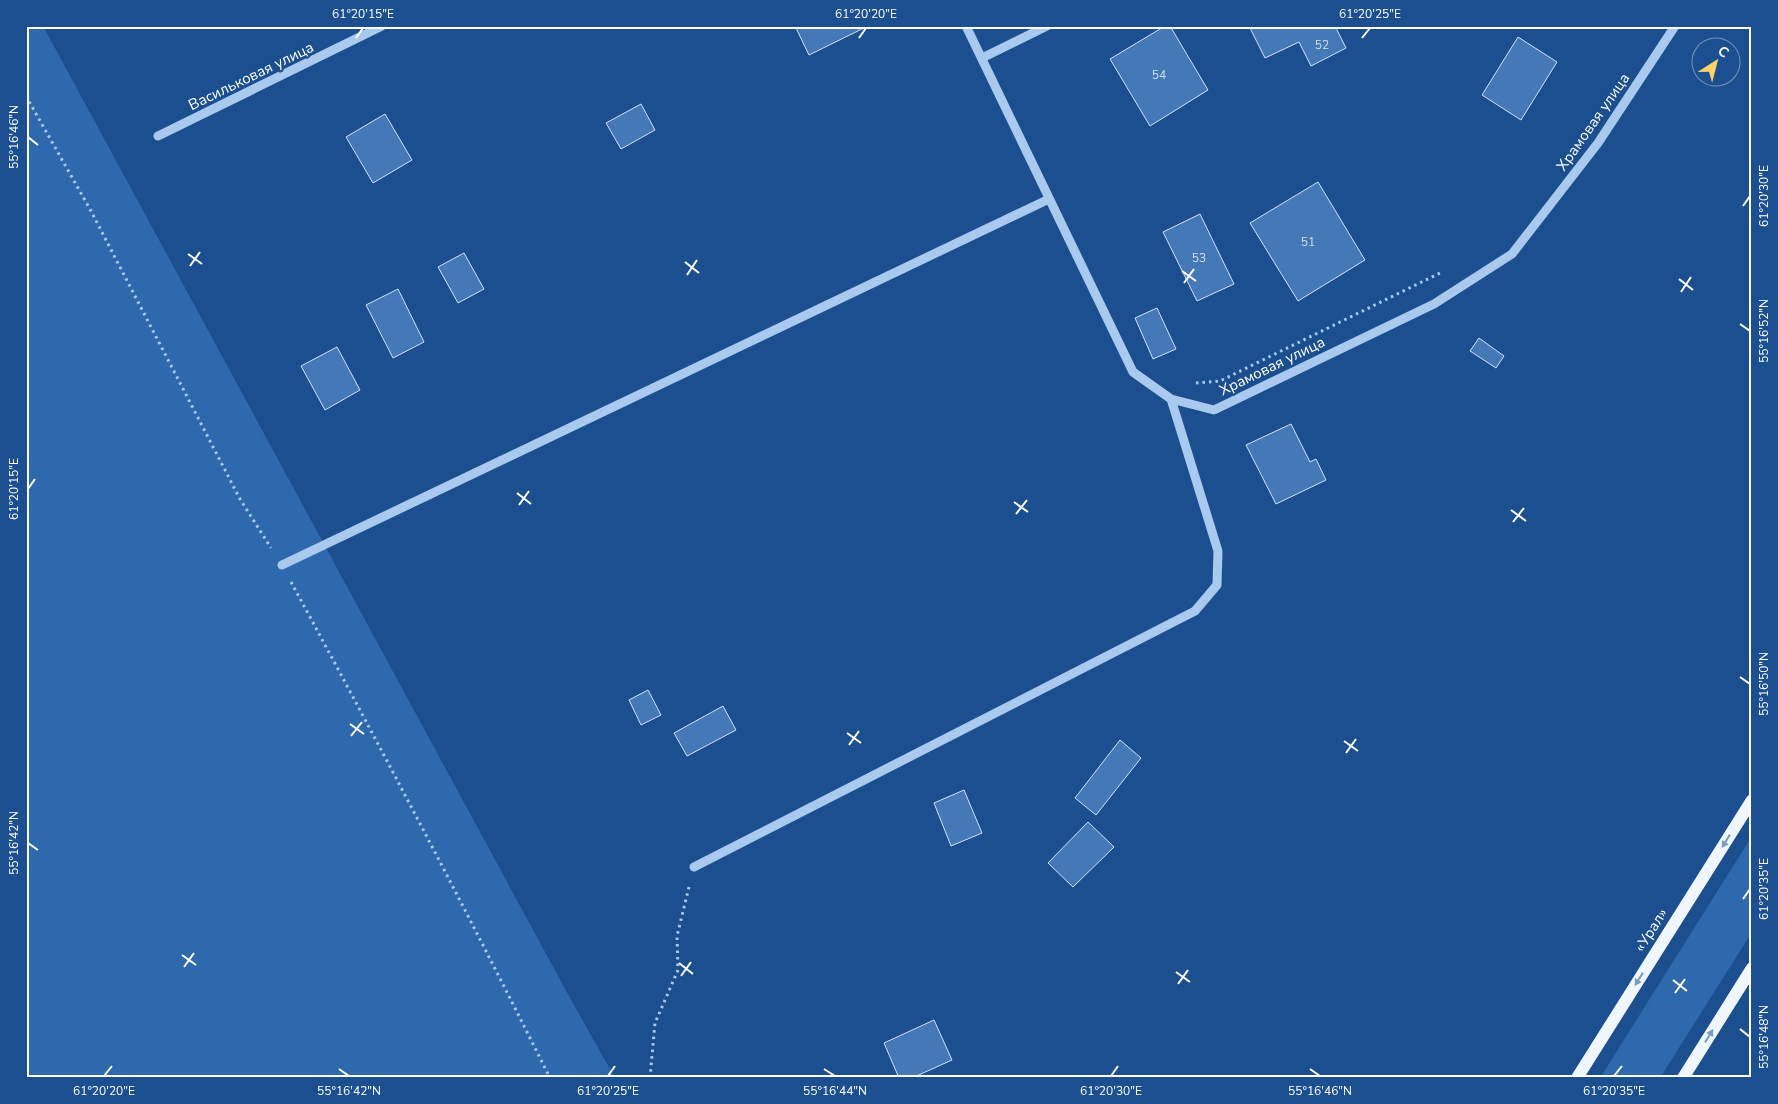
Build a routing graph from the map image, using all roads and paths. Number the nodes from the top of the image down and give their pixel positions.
1 (382, 26) edge
2 (966, 26) edge
3 (1047, 26) edge
4 (1675, 26) edge
5 (982, 58) junction
6 (158, 136) dead end
7 (1049, 199) junction
8 (1446, 271) dead end
9 (1189, 383) dead end
10 (1171, 399) junction
11 (282, 565) dead end
12 (1752, 800) edge
13 (694, 867) joint
14 (1752, 968) edge
15 (650, 1078) edge
16 (1577, 1078) edge
17 (1683, 1078) edge

1 - 6 street, Васильковая улица
2 - 5 street, Храмовая улица
3 - 5 street
4 - 10 street, Храмовая улица
5 - 7 street, Храмовая улица
7 - 10 street, Храмовая улица
7 - 11 street
8 - 9 path
10 - 13 street
12 -> 16 main road, «Урал»
13 - 15 path
17 -> 14 main road

